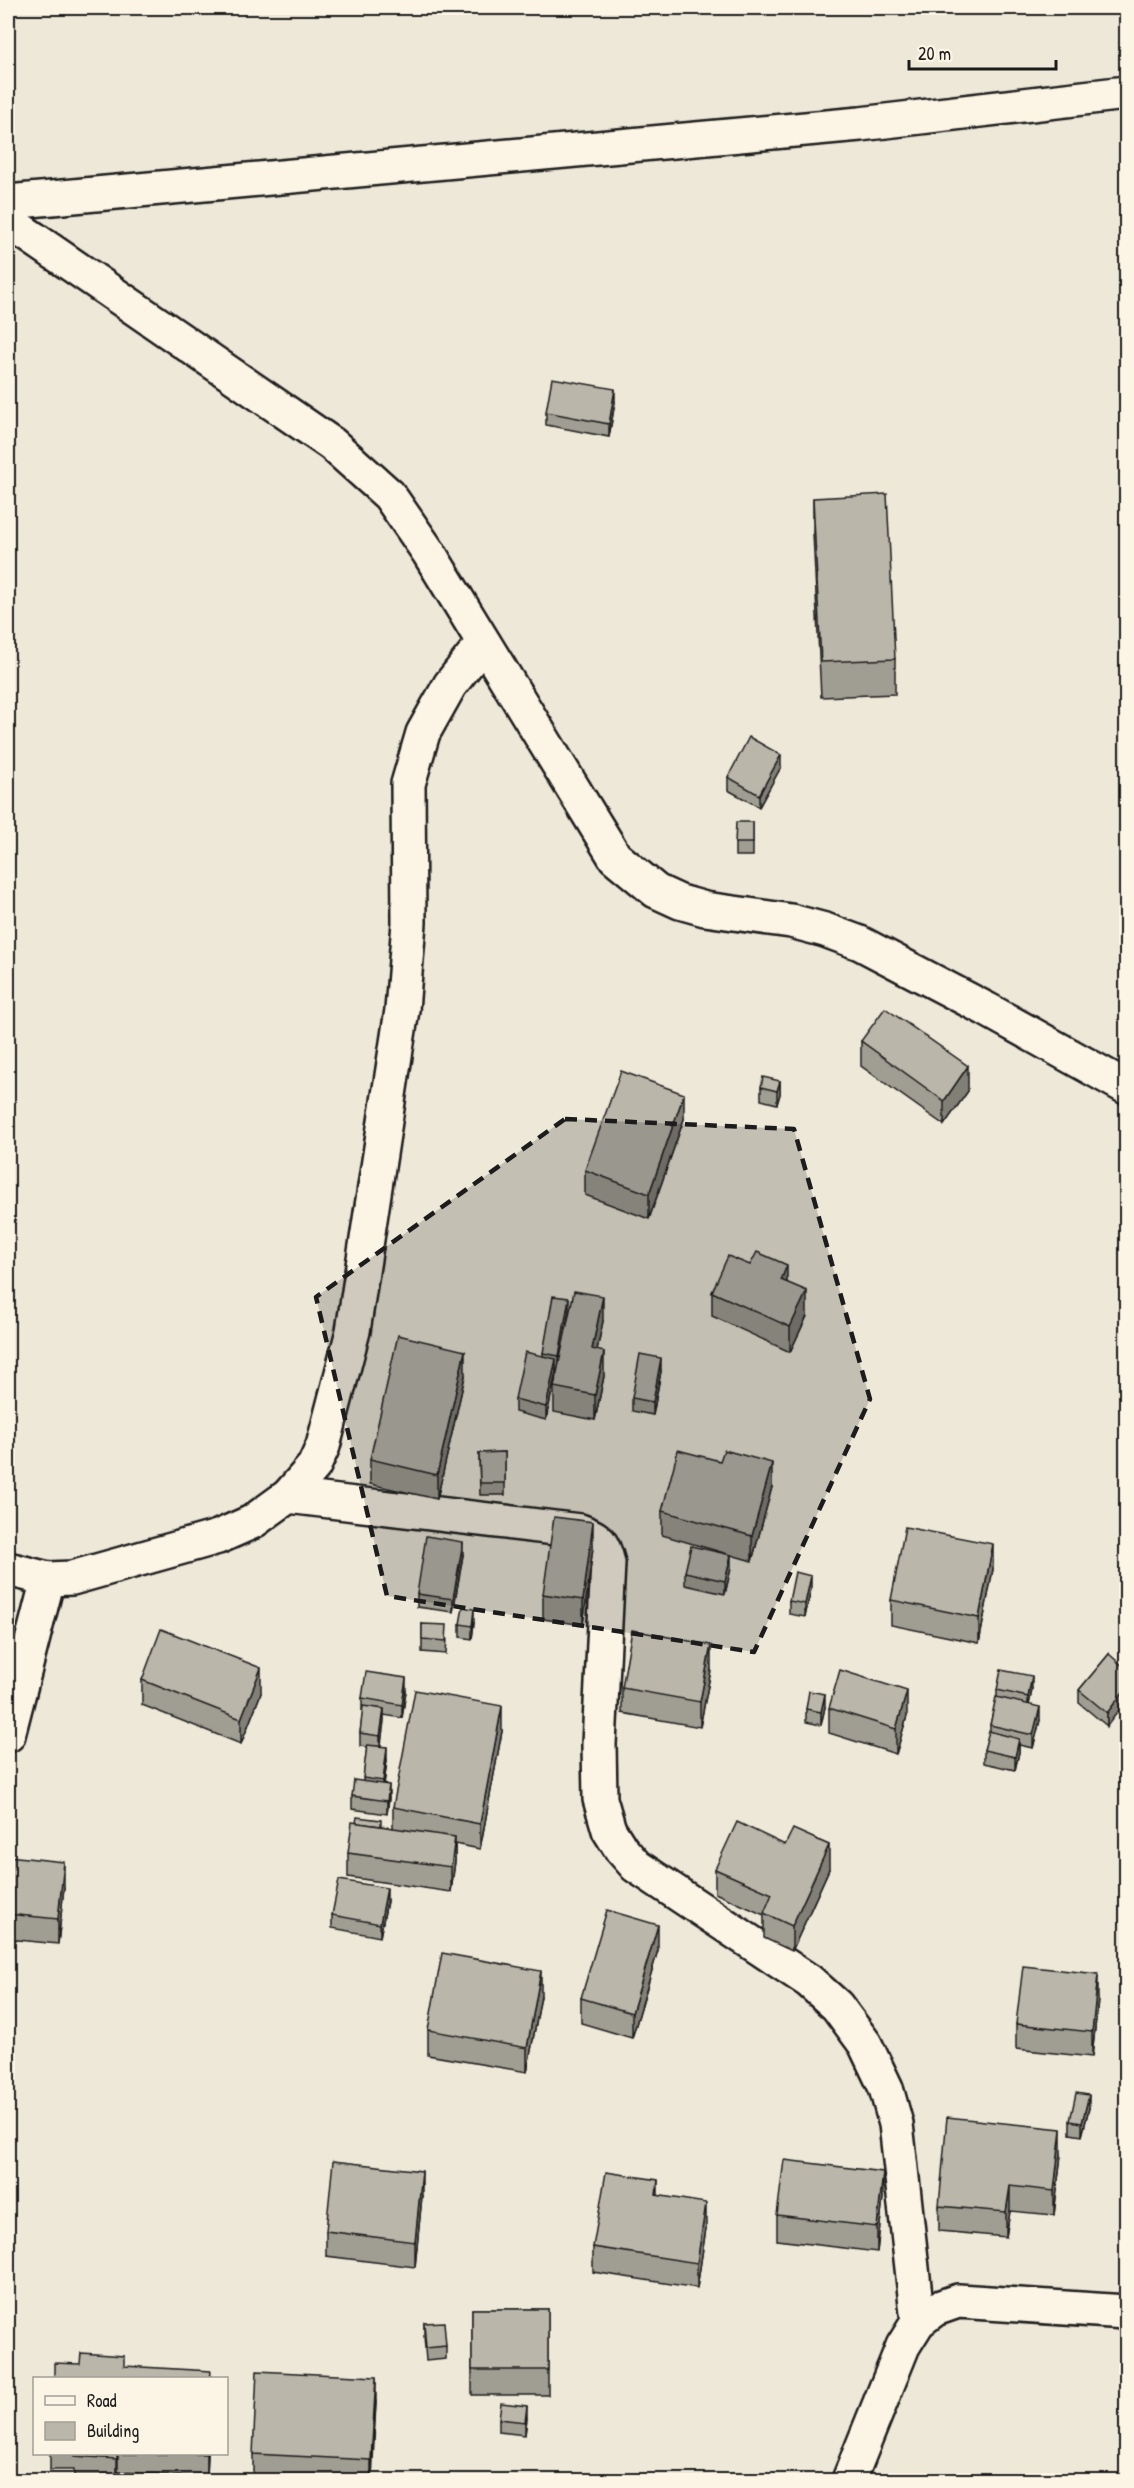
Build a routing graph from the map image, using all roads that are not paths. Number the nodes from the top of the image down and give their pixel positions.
1 (1126, 93) edge
2 (8, 202) edge
3 (8, 221) edge
4 (483, 643) junction
5 (1126, 1087) edge
6 (288, 1496) junction
7 (8, 1569) edge
8 (48, 1579) junction
9 (8, 1735) edge
10 (1126, 2312) edge
11 (918, 2322) junction
12 (849, 2481) edge

1 - 2 street
3 - 4 street
4 - 5 street
4 - 6 street
6 - 8 street
6 - 11 street
7 - 8 street
8 - 9 street
10 - 11 street
11 - 12 street

